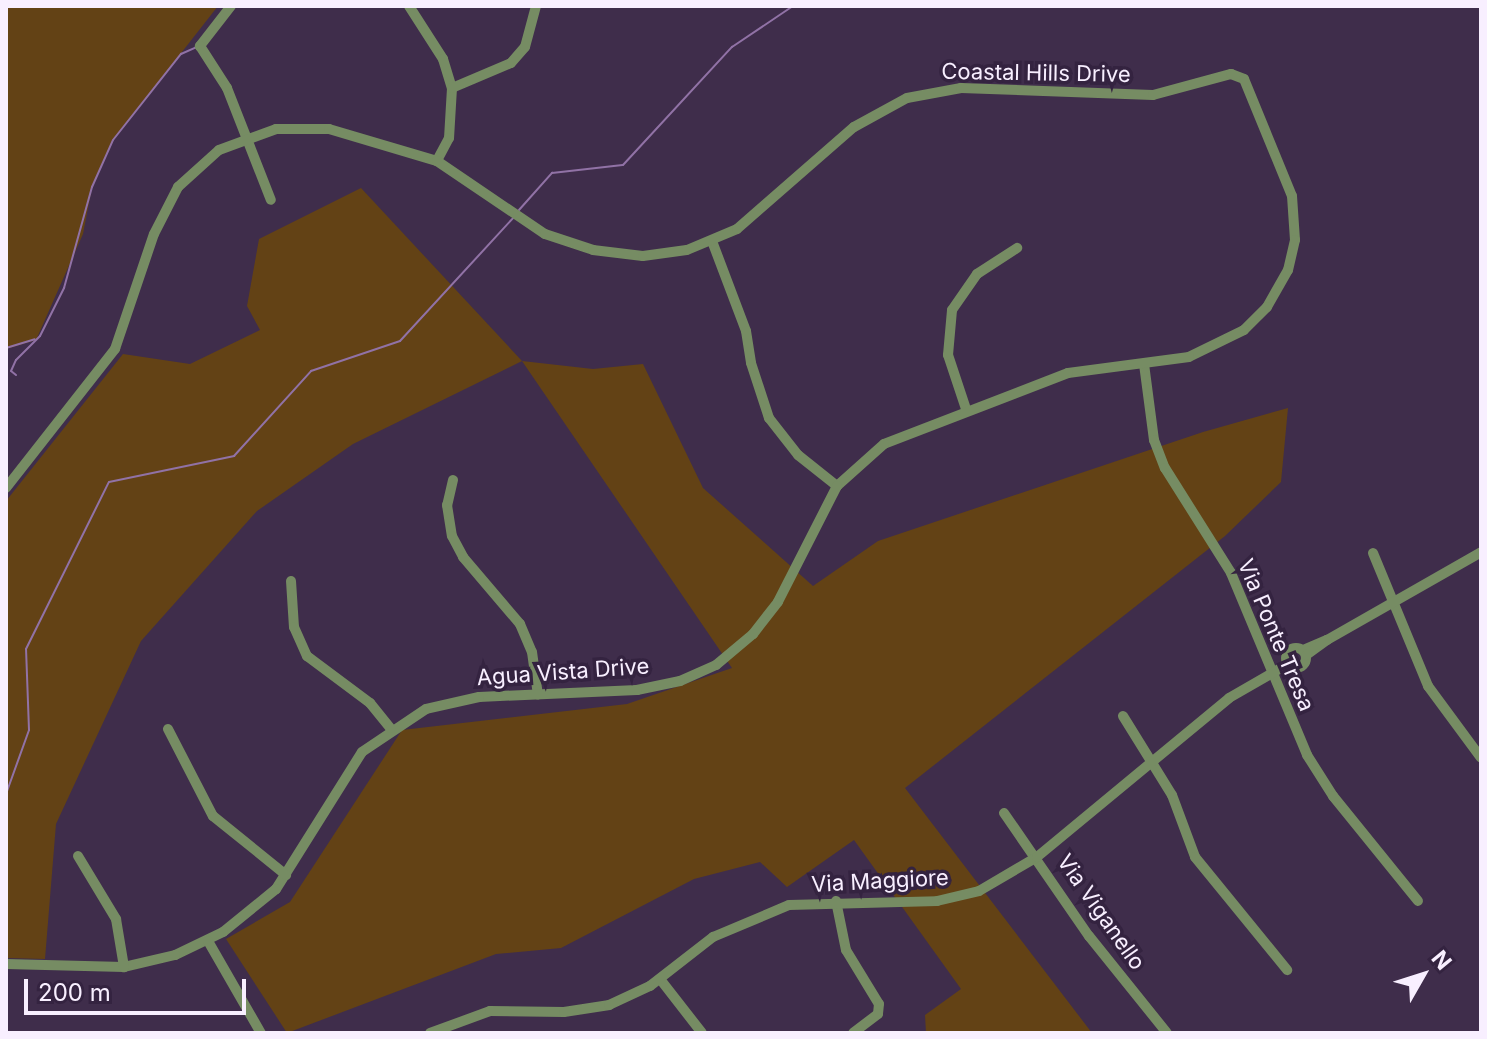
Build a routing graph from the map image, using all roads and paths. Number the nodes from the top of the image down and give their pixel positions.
1 (231, 6) edge
2 (409, 6) edge
3 (536, 6) edge
4 (1239, 75) joint
5 (452, 88) junction
6 (247, 136) junction
7 (437, 161) junction
8 (271, 200) dead end
9 (712, 241) junction
10 (1017, 248) dead end
11 (1144, 364) junction
12 (966, 409) junction
13 (453, 480) dead end
14 (837, 486) junction
15 (6, 488) edge
16 (1481, 552) edge
17 (1373, 553) dead end
18 (291, 581) dead end
19 (1391, 601) junction
20 (1271, 675) junction
21 (538, 695) junction
22 (1123, 716) dead end
23 (390, 728) junction
24 (168, 729) dead end
25 (1481, 758) edge
26 (1151, 762) junction
27 (1004, 813) dead end
28 (78, 856) dead end
29 (1037, 857) junction
30 (286, 875) junction
31 (836, 901) junction
32 (1418, 901) dead end
33 (208, 941) junction
34 (6, 964) edge
35 (124, 967) junction
36 (1287, 970) dead end
37 (660, 979) junction
38 (261, 1033) edge
39 (430, 1033) edge
40 (702, 1033) edge
41 (853, 1033) edge
42 (1167, 1033) edge

1 - 6 street
2 - 5 street
3 - 5 street
4 - 9 street, Coastal Hills Drive
4 - 11 street, Agua Vista Drive
5 - 7 street
6 - 7 street, Coastal Hills Drive
6 - 8 street
6 - 15 street, Coastal Hills Drive
7 - 9 street, Coastal Hills Drive
9 - 14 street
10 - 12 street
11 - 12 street, Agua Vista Drive
11 - 20 street, Via Ponte Tresa
12 - 14 street, Agua Vista Drive
13 - 21 street
14 - 21 street, Agua Vista Drive
16 - 19 street
17 - 19 street
18 - 23 street
19 - 20 street, Via Maggiore
19 - 25 street
20 - 26 street, Via Maggiore
20 - 32 street, Via Ponte Tresa
21 - 23 street, Agua Vista Drive
22 - 26 street
23 - 30 street, Agua Vista Drive
24 - 30 street
26 - 29 street, Via Maggiore
26 - 36 street
27 - 29 street, Via Viganello
28 - 35 street
29 - 31 street, Via Maggiore
29 - 42 street, Via Viganello
30 - 33 street, Agua Vista Drive
31 - 37 street, Via Maggiore
31 - 41 street
33 - 35 street, Agua Vista Drive
33 - 38 street
34 - 35 street, Agua Vista Drive
37 - 39 street, Via Maggiore
37 - 40 street

